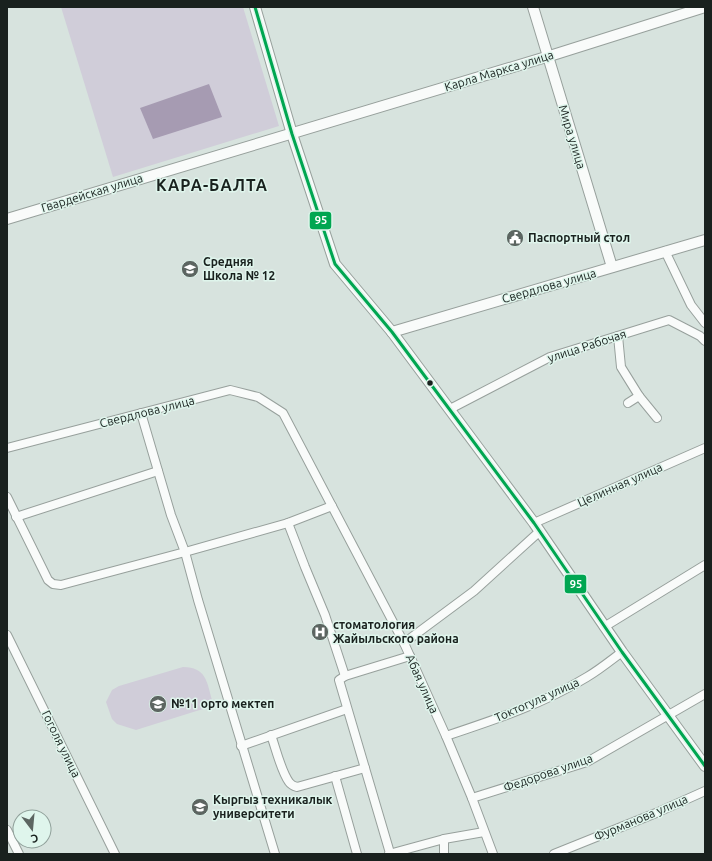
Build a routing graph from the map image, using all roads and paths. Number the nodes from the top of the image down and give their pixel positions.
1 (255, 7) edge
2 (533, 7) edge
3 (705, 7) edge
4 (548, 56) junction
5 (292, 134) junction
6 (7, 219) edge
7 (705, 240) edge
8 (665, 251) junction
9 (612, 267) junction
10 (705, 323) edge
11 (392, 332) junction
12 (618, 336) junction
13 (705, 341) edge
14 (639, 396) junction
15 (628, 403) dead end
16 (450, 409) junction
17 (141, 413) junction
18 (283, 413) joint
19 (657, 418) dead end
20 (7, 448) edge
21 (705, 448) edge
22 (158, 471) junction
23 (7, 497) edge
24 (332, 506) junction
25 (16, 517) junction
26 (288, 523) junction
27 (537, 527) junction
28 (185, 552) junction
29 (705, 565) edge
30 (604, 627) junction
31 (7, 635) edge
32 (404, 643) junction
33 (622, 652) junction
34 (410, 656) junction
35 (345, 676) junction
36 (705, 694) edge
37 (347, 709) junction
38 (668, 716) junction
39 (271, 736) junction
40 (446, 736) junction
41 (241, 746) junction
42 (705, 766) edge
43 (365, 768) junction
44 (335, 776) junction
45 (705, 791) edge
46 (472, 798) junction
47 (7, 830) edge
48 (484, 832) junction
49 (444, 839) junction
50 (19, 854) edge
51 (115, 854) edge
52 (275, 854) edge
53 (357, 854) edge
54 (390, 854) edge
55 (444, 854) edge
56 (493, 854) edge
57 (554, 854) edge

1 - 5 street
2 - 4 street, Мира улица
3 - 4 street, Карла Маркса улица
4 - 5 street, Карла Маркса улица
4 - 9 street, Мира улица
5 - 6 street, Гвардейская улица
5 - 11 street
7 - 8 street, Свердлова улица
8 - 9 street, Свердлова улица
8 - 10 street
9 - 11 street, Свердлова улица
11 - 16 street
12 - 13 street, улица Рабочая
12 - 14 street
12 - 16 street, улица Рабочая
14 - 15 street
14 - 19 street
16 - 27 street
17 - 18 street, Свердлова улица
17 - 20 street, Свердлова улица
17 - 22 street
18 - 24 street, Абая улица
21 - 27 street, Целинная улица
22 - 25 street
22 - 28 street
23 - 25 street
24 - 26 street
24 - 32 street, Абая улица
25 - 28 street
26 - 28 street
26 - 35 street
27 - 30 street
27 - 32 street, Целинная улица
28 - 41 street
29 - 30 street
30 - 33 street
31 - 51 street, Гоголя улица
32 - 34 street, Абая улица
33 - 38 street
33 - 40 street, Токтогула улица
34 - 35 street
34 - 40 street, Абая улица
35 - 37 street
36 - 38 street, Федорова улица
37 - 39 street
37 - 43 street
38 - 42 street
38 - 46 street, Федорова улица
39 - 41 street
39 - 44 street
40 - 46 street, Абая улица
41 - 52 street
43 - 44 street
43 - 54 street
44 - 53 street
45 - 57 street, Фурманова улица
46 - 48 street, Абая улица
47 - 50 street
48 - 49 street
48 - 56 street, Абая улица
49 - 54 street
49 - 55 street

